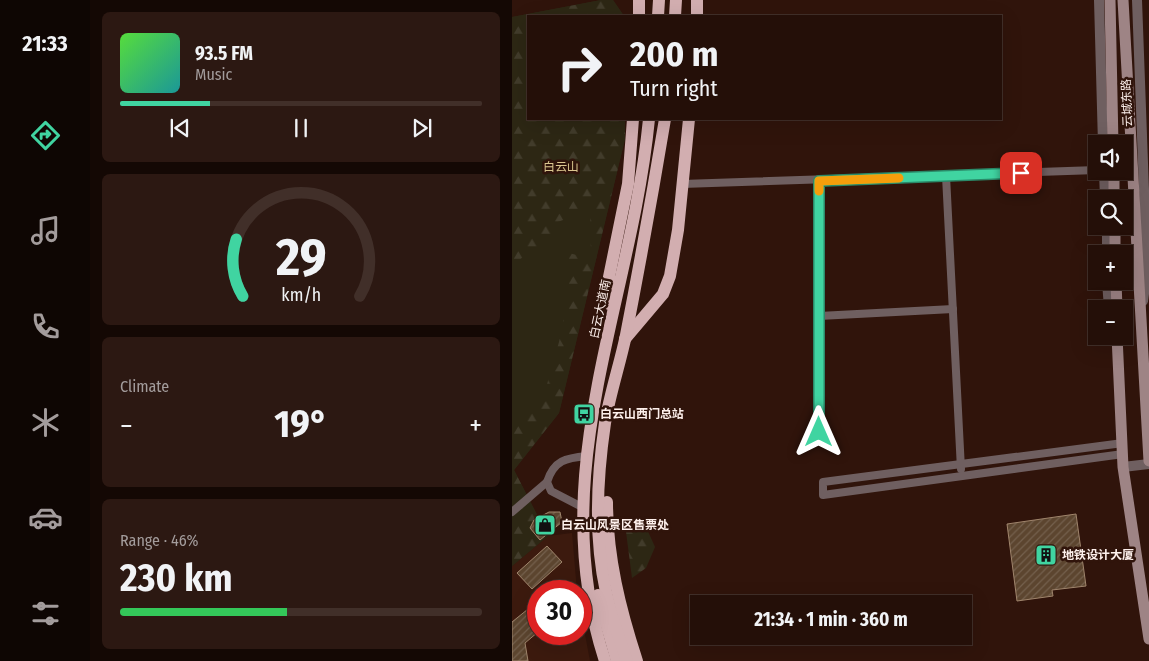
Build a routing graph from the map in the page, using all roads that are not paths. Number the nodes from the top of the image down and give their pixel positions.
1 (639, 0) edge
2 (658, 0) edge
3 (676, 0) edge
4 (697, 0) edge
5 (1099, 0) edge
6 (1110, 0) edge
7 (1123, 0) edge
8 (1137, 0) edge
9 (639, 15) edge
10 (658, 15) edge
11 (675, 15) edge
12 (696, 15) edge
13 (633, 120) edge
14 (650, 120) edge
15 (665, 120) edge
16 (689, 120) edge
17 (1103, 135) edge
18 (1113, 135) edge
19 (1088, 170) edge
20 (946, 176) junction
21 (819, 181) junction
22 (1146, 182) edge
23 (682, 184) junction
24 (952, 309) junction
25 (819, 316) junction
26 (1139, 324) junction
27 (609, 331) junction
28 (625, 339) junction
29 (1117, 345) edge
30 (1147, 406) edge
31 (819, 432) dead end
32 (1123, 449) junction
33 (602, 452) junction
34 (587, 456) junction
35 (1148, 460) edge
36 (960, 464) junction
37 (1123, 467) junction
38 (961, 476) junction
39 (547, 482) junction
40 (582, 507) junction
41 (512, 512) edge
42 (1148, 640) edge
43 (605, 661) edge
44 (617, 661) edge
45 (627, 661) edge
46 (637, 661) edge

1 - 9 highway
2 - 10 highway
3 - 11 highway
4 - 12 highway
5 - 17 street
6 - 18 main road, 云城东路
7 - 26 main road, 云城东路
8 - 22 street, 云城东路
13 - 27 highway
14 - 27 highway, 白云大道南
15 - 28 highway
16 - 23 highway
19 - 20 street
20 - 21 street
20 - 24 street
21 - 23 street
21 - 25 street
22 - 26 street, 云城东路
23 - 28 highway
24 - 25 street
24 - 36 street
25 - 31 street
26 - 30 main road, 云城东路
27 - 34 highway, 白云大道南
28 - 33 highway
29 - 32 main road
30 - 35 main road, 云城东路
32 - 36 street
32 - 37 main road
32 - 38 street
33 - 45 highway
33 - 46 highway
34 - 39 street
34 - 40 highway, 白云大道南
35 - 37 street
36 - 38 street
36 - 38 street
37 - 42 main road
39 - 40 street
39 - 41 street
40 - 43 highway, 白云大道南
40 - 44 highway, 白云大道南

